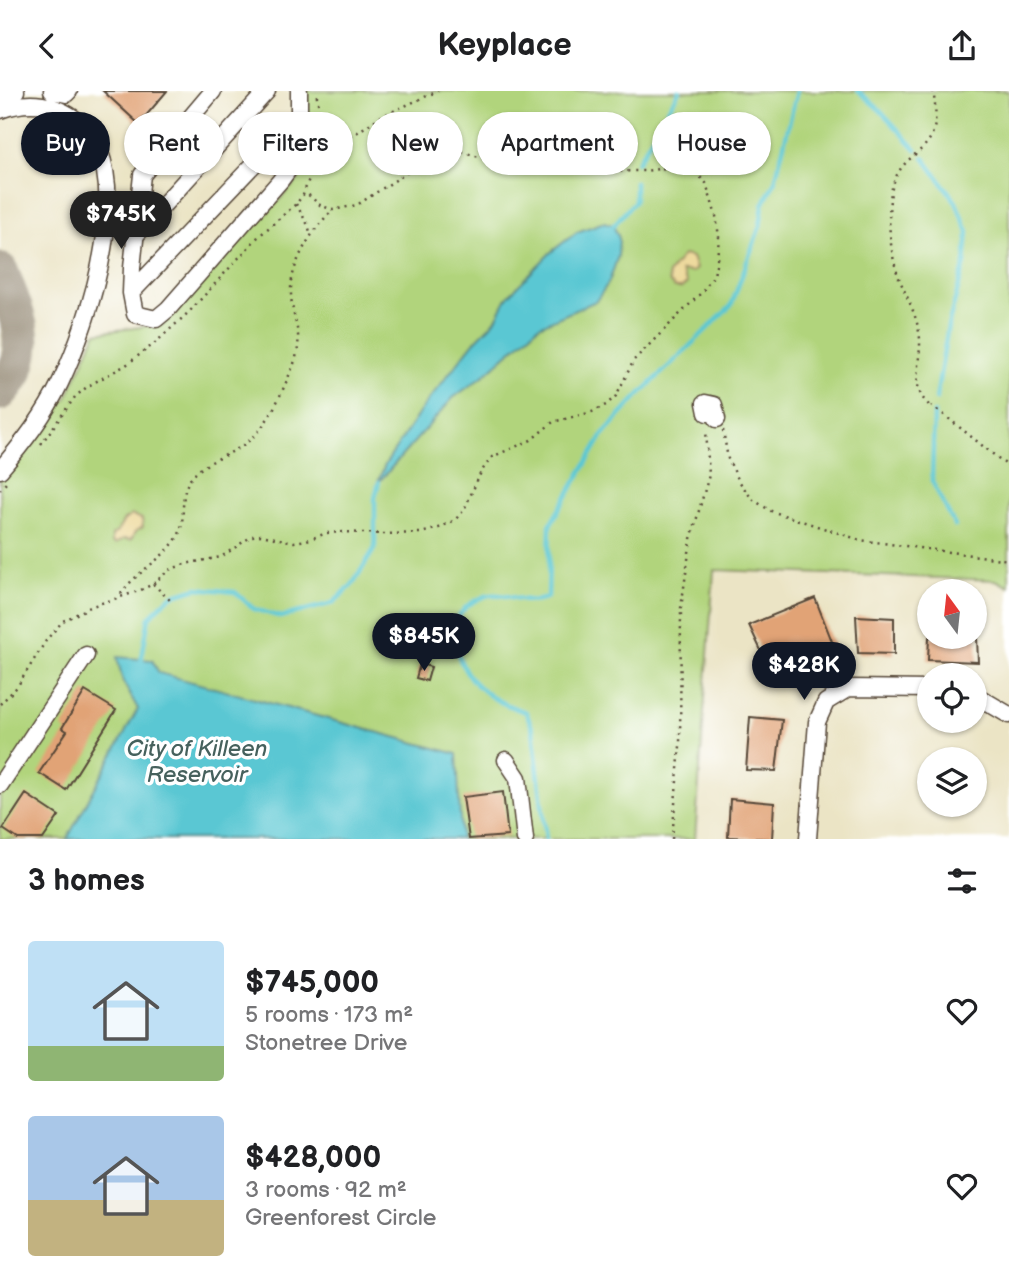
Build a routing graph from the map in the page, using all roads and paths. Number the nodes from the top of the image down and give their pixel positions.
1 (16, 91) edge
2 (52, 91) edge
3 (69, 91) edge
4 (213, 91) edge
5 (267, 91) edge
6 (299, 91) edge
7 (316, 91) edge
8 (438, 91) edge
9 (933, 91) edge
10 (0, 95) edge
11 (0, 110) edge
12 (300, 112) edge
13 (320, 112) edge
14 (353, 135) edge
15 (244, 175) edge
16 (284, 175) edge
17 (311, 175) edge
18 (305, 192) junction
19 (296, 204) junction
20 (333, 210) junction
21 (135, 236) junction
22 (312, 237) junction
23 (131, 293) junction
24 (35, 450) dead end
25 (1009, 467) edge
26 (5, 475) edge
27 (0, 490) edge
28 (1009, 560) edge
29 (153, 584) junction
30 (121, 594) junction
31 (173, 603) dead end
32 (86, 655) dead end
33 (917, 689) edge
34 (987, 702) edge
35 (0, 704) edge
36 (1009, 715) edge
37 (506, 760) dead end
38 (0, 785) edge
39 (525, 839) edge
40 (672, 839) edge
41 (808, 839) edge

1 - 10 street
2 - 3 street
4 - 21 street
5 - 21 street
6 - 12 street
7 - 13 path
8 - 14 path
9 - 25 path
11 - 26 street
15 - 23 street
16 - 23 street
17 - 18 path
18 - 19 path
18 - 20 path
19 - 22 path
19 - 24 path
20 - 22 path
20 - 29 path
21 - 23 street
22 - 30 path
26 - 27 path
28 - 40 path
29 - 30 path
29 - 31 path
30 - 35 path
32 - 38 street
33 - 41 street
34 - 36 street
37 - 39 street

